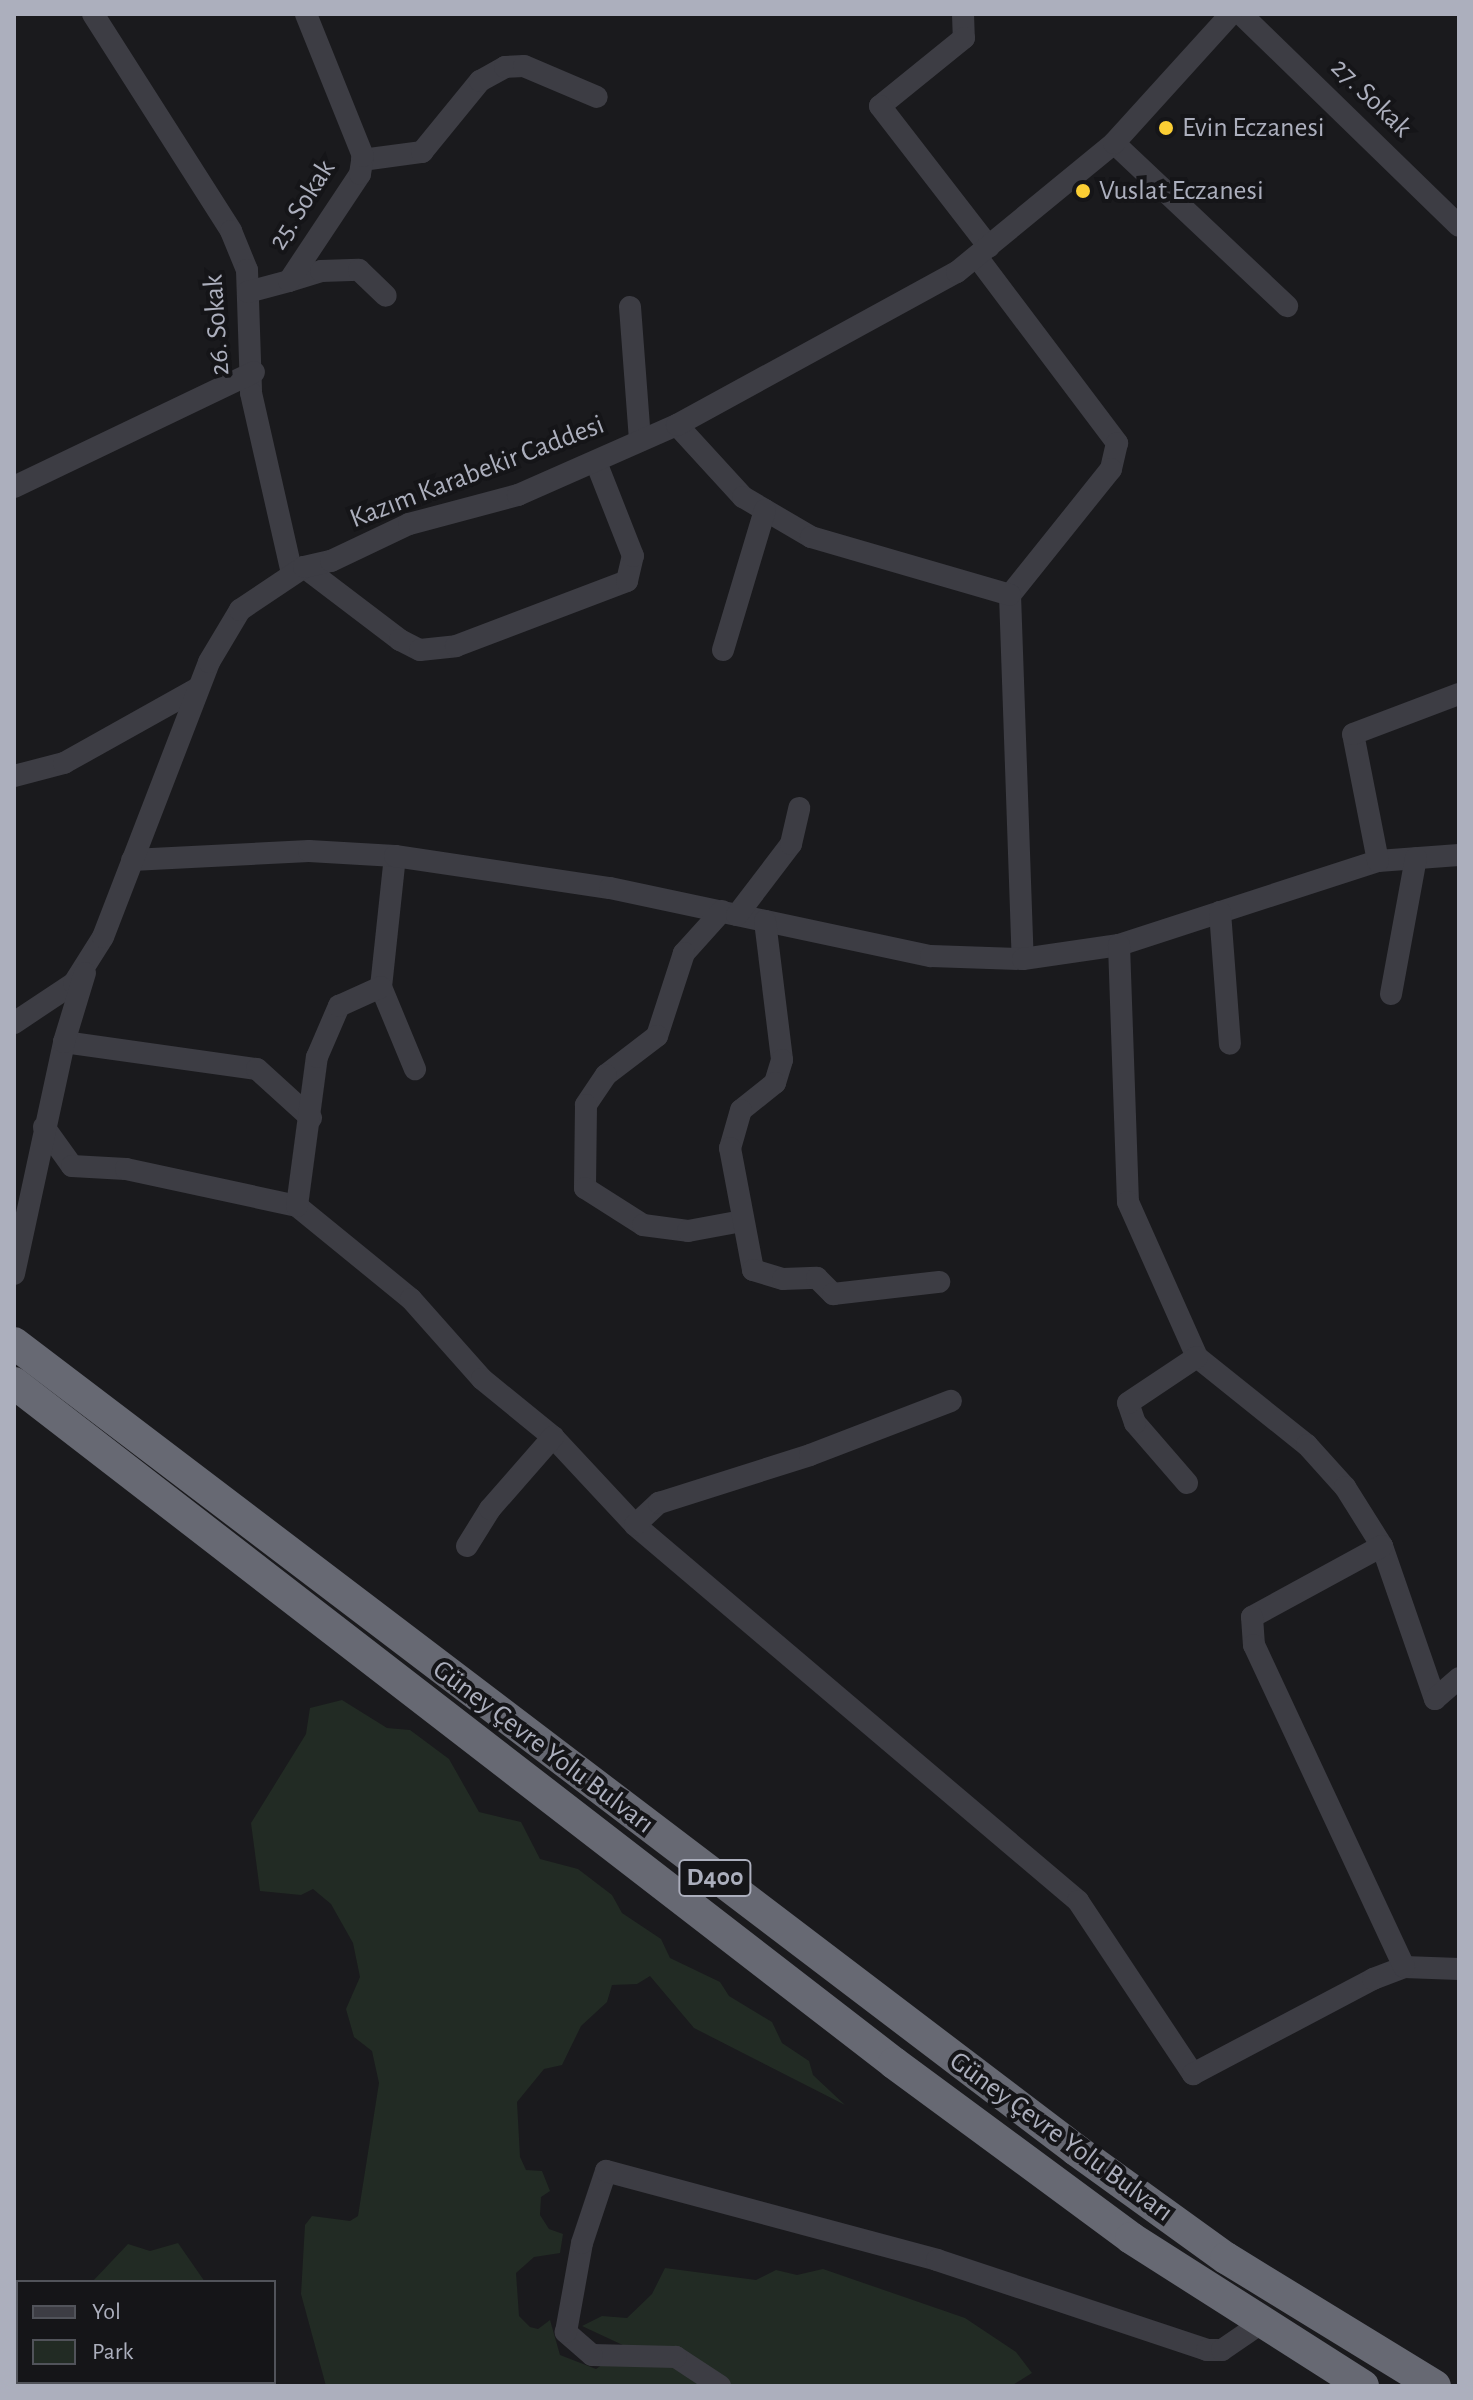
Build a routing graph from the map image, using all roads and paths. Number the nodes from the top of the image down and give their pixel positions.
1 (93, 14) edge
2 (306, 14) edge
3 (963, 14) edge
4 (1231, 14) edge
5 (1241, 14) edge
6 (597, 97) dead end
7 (1114, 143) junction
8 (362, 160) junction
9 (1459, 226) edge
10 (983, 252) junction
11 (289, 281) junction
12 (248, 292) junction
13 (386, 296) dead end
14 (1287, 306) dead end
15 (630, 307) dead end
16 (254, 372) junction
17 (677, 425) junction
18 (640, 441) junction
19 (596, 462) junction
20 (14, 487) edge
21 (765, 510) junction
22 (298, 570) junction
23 (1010, 595) junction
24 (723, 650) dead end
25 (198, 688) junction
26 (1459, 694) edge
27 (14, 776) edge
28 (799, 808) dead end
29 (1459, 855) edge
30 (395, 856) junction
31 (1416, 858) junction
32 (132, 860) junction
33 (1378, 861) junction
34 (1220, 912) junction
35 (729, 913) junction
36 (765, 921) junction
37 (1119, 945) junction
38 (1023, 959) junction
39 (89, 961) junction
40 (381, 987) junction
41 (1391, 994) dead end
42 (14, 1023) edge
43 (64, 1042) junction
44 (1230, 1044) dead end
45 (415, 1069) dead end
46 (311, 1118) junction
47 (44, 1127) junction
48 (297, 1206) junction
49 (742, 1221) junction
50 (14, 1274) edge
51 (939, 1282) dead end
52 (14, 1343) edge
53 (1197, 1357) junction
54 (14, 1383) edge
55 (951, 1401) dead end
56 (553, 1437) junction
57 (1187, 1483) dead end
58 (635, 1525) junction
59 (467, 1546) dead end
60 (1382, 1546) junction
61 (1459, 1678) edge
62 (1404, 1967) junction
63 (1459, 1969) edge
64 (1260, 2324) junction
65 (720, 2386) edge
66 (1363, 2386) edge
67 (1435, 2386) edge

1 - 12 street, 26. Sokak
2 - 8 street, 25. Sokak
3 - 10 street
4 - 7 street, Kazım Karabekir Caddesi
5 - 9 street, 27. Sokak
6 - 8 street, 25. Sokak
7 - 10 street, Kazım Karabekir Caddesi
7 - 14 street
8 - 11 street, 25. Sokak
10 - 17 street, Kazım Karabekir Caddesi
10 - 23 street
11 - 12 street, 25. Sokak
11 - 13 street, 25. Sokak
12 - 16 street, 26. Sokak
15 - 18 street
16 - 20 street
16 - 22 street, 26. Sokak
17 - 18 street, Kazım Karabekir Caddesi
17 - 21 street
18 - 19 street, Kazım Karabekir Caddesi
19 - 22 street, Kazım Karabekir Caddesi
19 - 22 street
21 - 23 street
21 - 24 street
22 - 25 street, Kazım Karabekir Caddesi
23 - 38 street
25 - 27 street
25 - 32 street, Kazım Karabekir Caddesi
26 - 33 street
28 - 35 street
29 - 31 street
30 - 32 street
30 - 35 street
30 - 40 street
31 - 33 street
31 - 41 street
32 - 39 street, Kazım Karabekir Caddesi
33 - 34 street
34 - 37 street
34 - 44 street
35 - 36 street
35 - 49 street
36 - 38 street
36 - 49 street
37 - 38 street
37 - 53 street
39 - 42 street, Kazım Karabekir Caddesi
39 - 43 street
40 - 45 street
40 - 46 street
43 - 46 street
43 - 47 street
46 - 48 street
47 - 48 street
47 - 50 street
48 - 56 street
49 - 51 street
52 - 67 highway, Güney Çevre Yolu Bulvarı / D400
53 - 57 street
53 - 60 street
54 - 64 highway, Güney Çevre Yolu Bulvarı / D400
55 - 58 street
56 - 58 street
56 - 59 street
58 - 62 street
60 - 61 street
60 - 62 street
62 - 63 street
64 - 65 street
64 - 66 highway, Güney Çevre Yolu Bulvarı / D400

